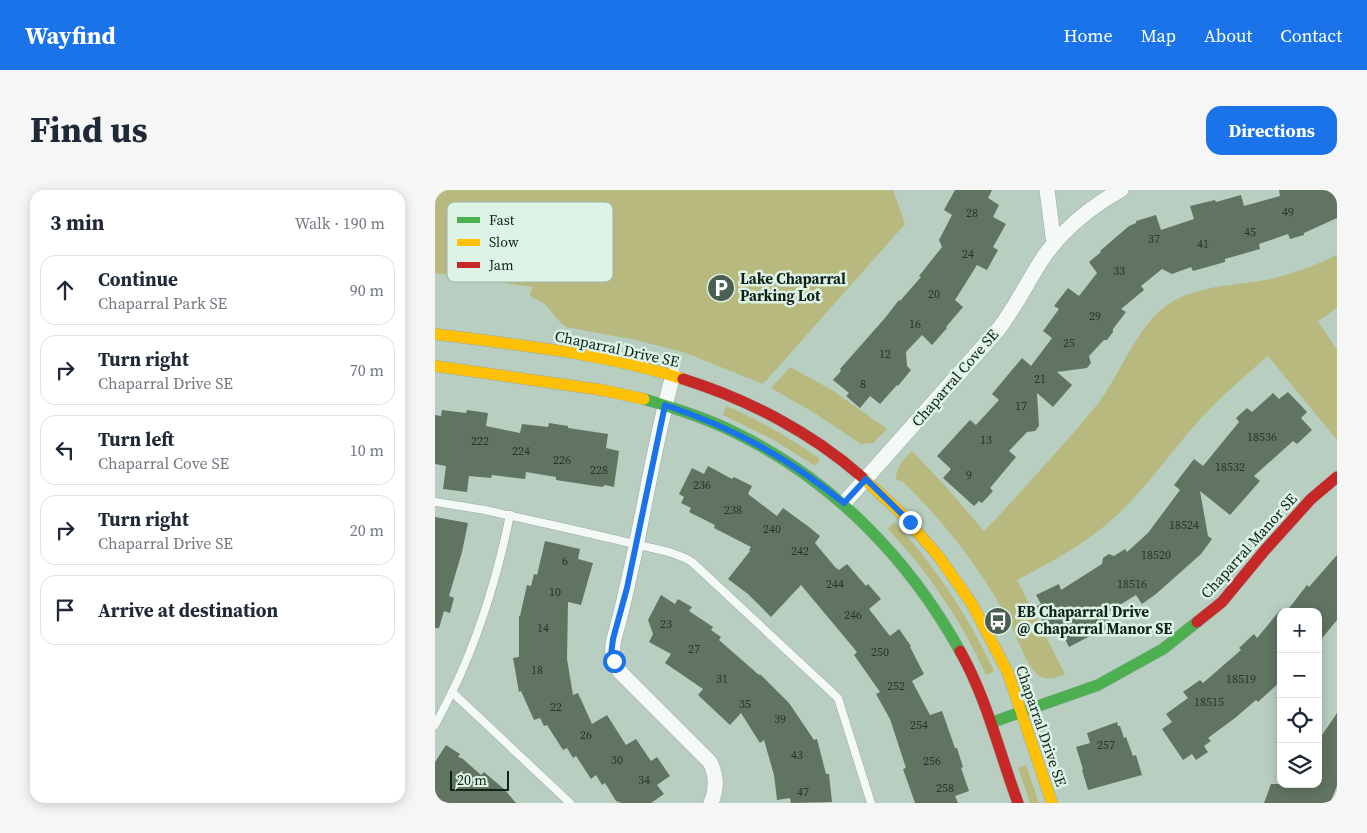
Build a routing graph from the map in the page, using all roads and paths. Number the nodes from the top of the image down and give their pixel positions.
1 (1047, 190) edge
2 (1121, 190) edge
3 (1054, 244) junction
4 (435, 334) edge
5 (435, 366) edge
6 (673, 375) junction
7 (665, 405) junction
8 (1337, 476) edge
9 (866, 479) junction
10 (435, 502) edge
11 (844, 503) junction
12 (510, 515) junction
13 (637, 544) junction
14 (452, 692) junction
15 (1023, 712) junction
16 (993, 722) junction
17 (435, 725) edge
18 (570, 803) edge
19 (711, 803) edge
20 (871, 803) edge
21 (1018, 803) edge
22 (1052, 803) edge

1 - 3 street
2 - 3 street, Chaparral Cove SE
3 - 9 street, Chaparral Cove SE
4 - 6 street, Chaparral Drive SE
5 - 7 street
6 - 7 street
6 - 9 street, Chaparral Drive SE
7 - 11 street
7 - 13 street
8 - 15 street, Chaparral Manor SE
9 - 11 street, Chaparral Cove SE
9 - 15 street, Chaparral Drive SE
10 - 12 lane
11 - 16 street
12 - 13 lane
12 - 14 lane
13 - 19 street
13 - 20 lane
14 - 17 lane
14 - 18 lane
15 - 16 street, Chaparral Manor SE
15 - 22 street, Chaparral Drive SE
16 - 21 street

